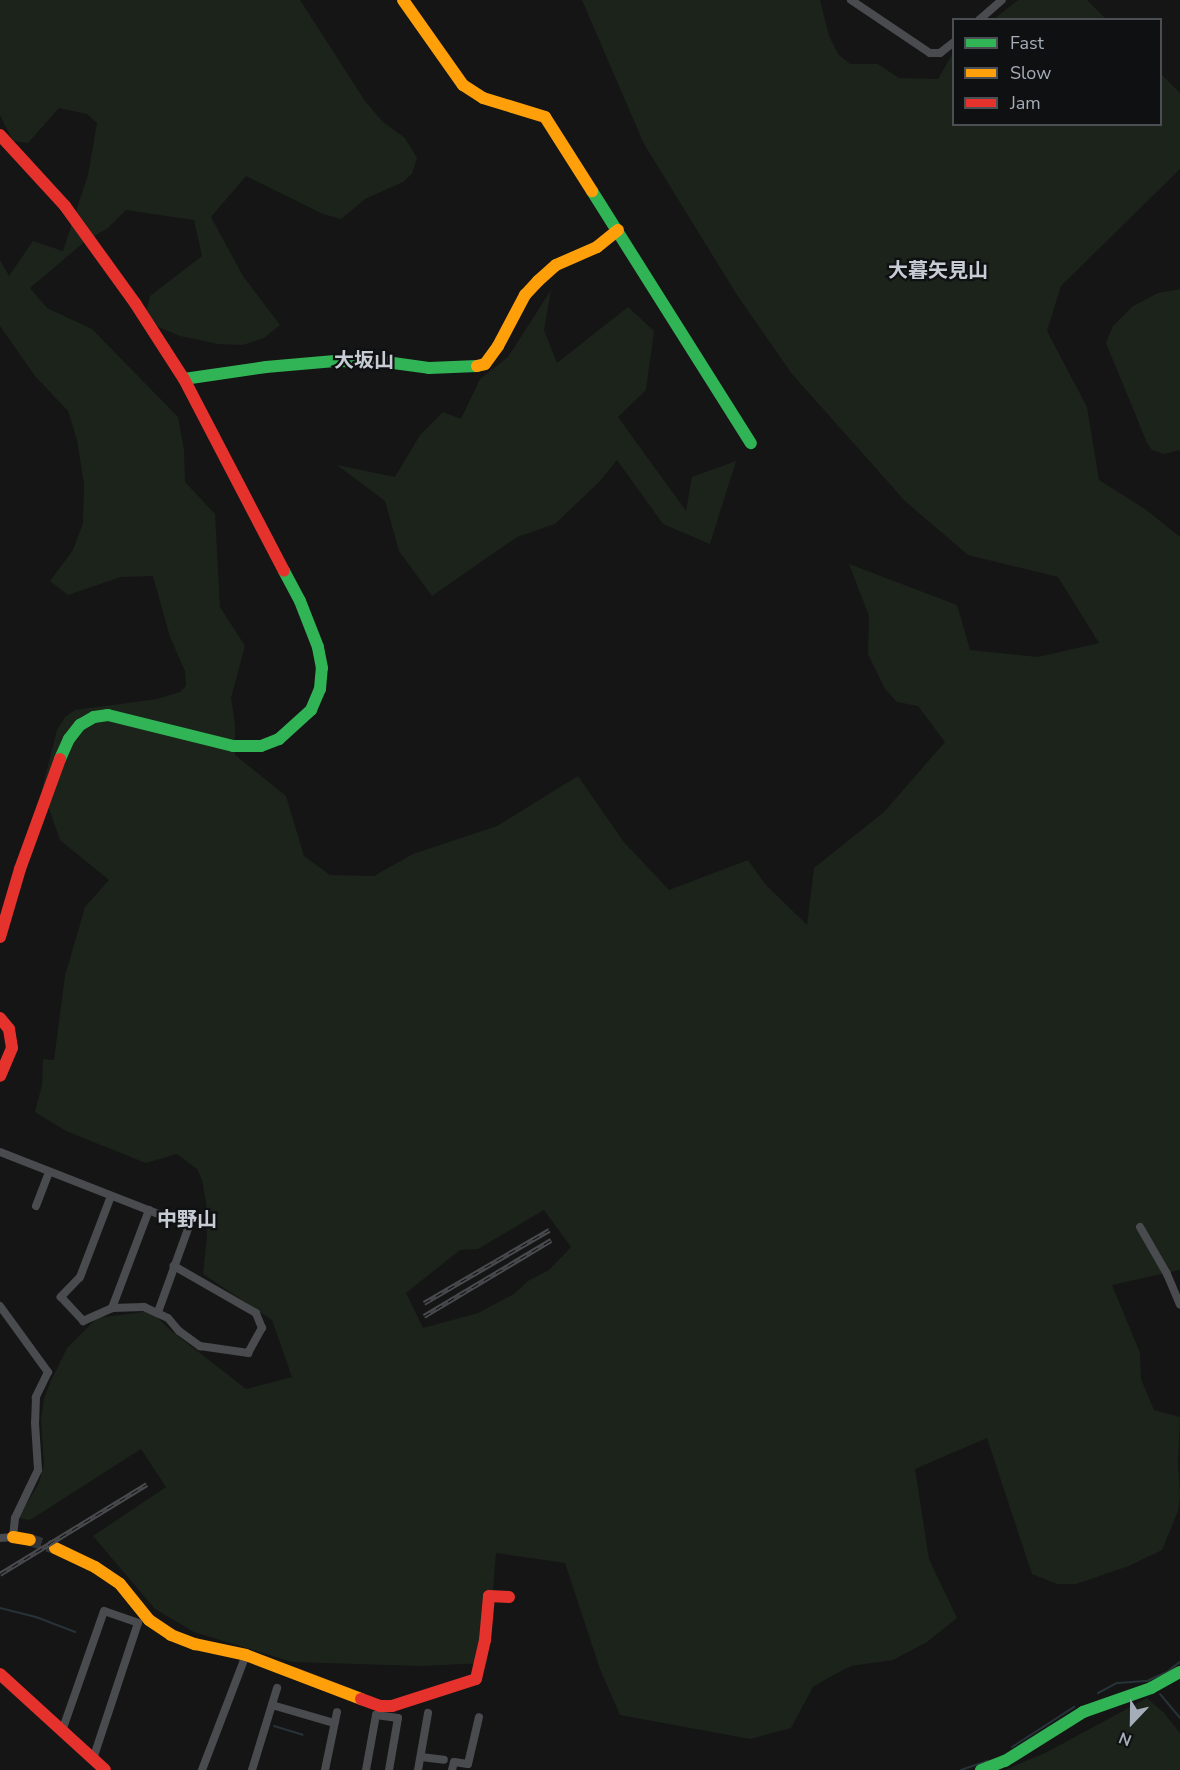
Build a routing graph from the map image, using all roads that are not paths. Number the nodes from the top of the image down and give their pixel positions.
1 (403, 0) edge
2 (851, 0) edge
3 (1002, 0) edge
4 (981, 18) edge
5 (952, 44) edge
6 (0, 135) edge
7 (618, 230) junction
8 (184, 379) junction
9 (751, 443) dead end
10 (0, 938) edge
11 (0, 1018) edge
12 (0, 1076) edge
13 (0, 1152) edge
14 (49, 1172) junction
15 (111, 1196) junction
16 (36, 1206) dead end
17 (149, 1210) junction
18 (1140, 1227) dead end
19 (174, 1266) junction
20 (1180, 1304) edge
21 (0, 1306) edge
22 (112, 1308) junction
23 (158, 1312) junction
24 (6, 1538) edge
25 (30, 1540) tunnel mouth
26 (55, 1548) tunnel mouth
27 (509, 1597) dead end
28 (246, 1655) junction
29 (1180, 1672) edge
30 (0, 1674) edge
31 (277, 1688) dead end
32 (272, 1706) junction
33 (337, 1712) dead end
34 (428, 1713) dead end
35 (478, 1717) dead end
36 (334, 1723) junction
37 (62, 1731) junction
38 (421, 1757) junction
39 (93, 1759) junction
40 (444, 1760) dead end
41 (105, 1770) edge
42 (202, 1770) edge
43 (252, 1770) edge
44 (325, 1770) edge
45 (366, 1770) edge
46 (389, 1770) edge
47 (418, 1770) edge
48 (452, 1770) edge
49 (981, 1770) edge

1 - 7 street
2 - 5 street
3 - 4 street
6 - 8 street
7 - 8 street
7 - 9 street
8 - 10 street
11 - 12 street
13 - 14 street
14 - 15 street
14 - 16 street
15 - 17 street
15 - 22 street
17 - 19 street
17 - 22 street
18 - 20 street
19 - 23 street
19 - 23 street
21 - 24 street
22 - 23 street
24 - 25 street
26 - 28 street
27 - 28 street
28 - 42 street
29 - 49 street
30 - 37 street
31 - 32 street
32 - 36 street
32 - 43 street
33 - 36 street
34 - 38 street
35 - 48 street
36 - 44 street
37 - 39 street
37 - 39 street
38 - 40 street
38 - 47 street
39 - 41 street
45 - 46 street

